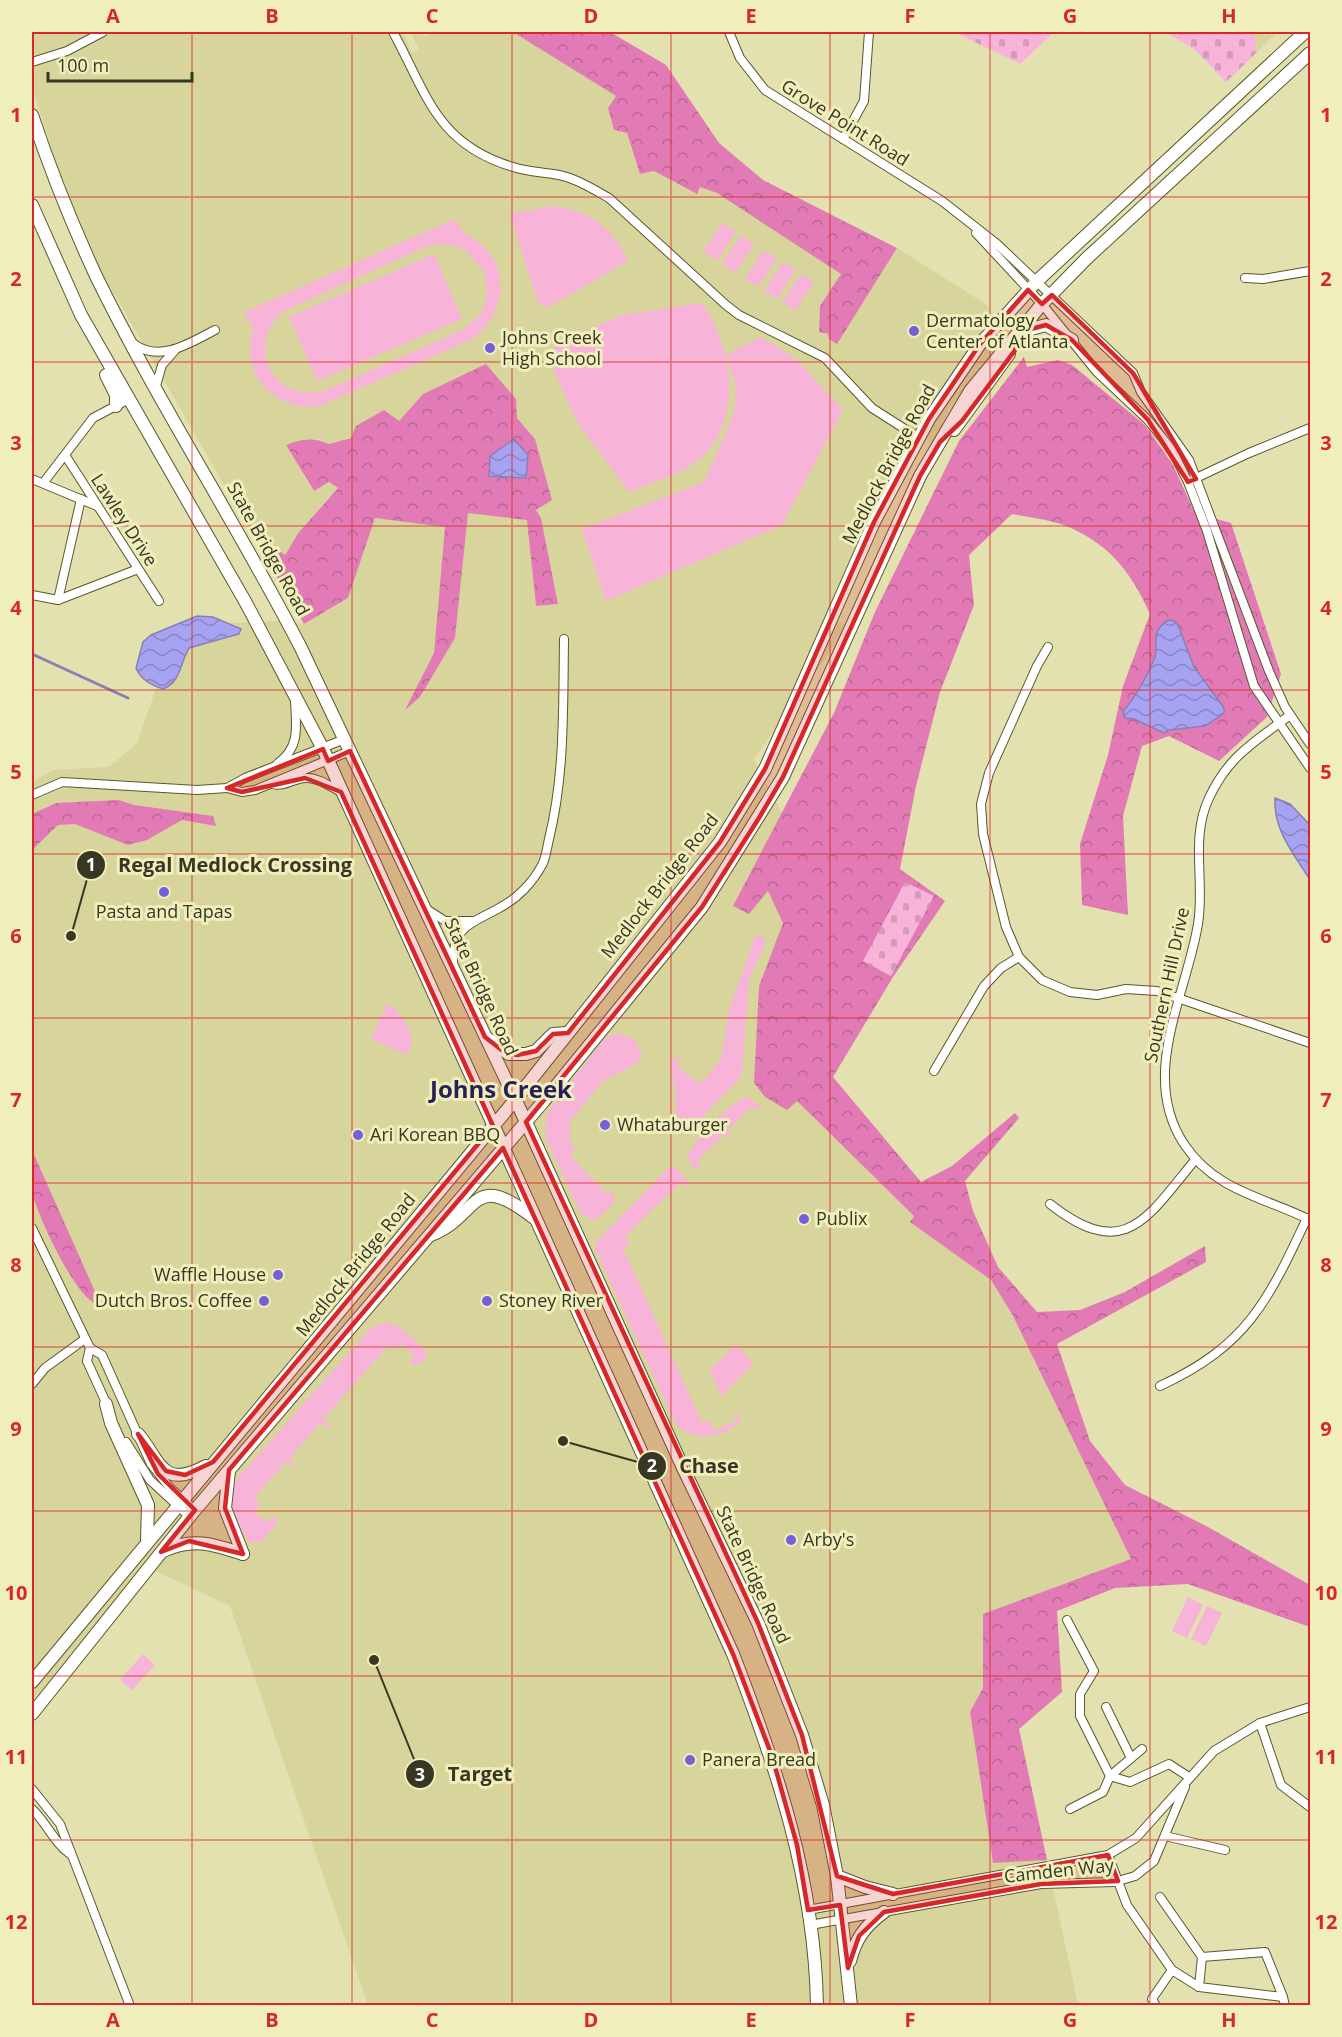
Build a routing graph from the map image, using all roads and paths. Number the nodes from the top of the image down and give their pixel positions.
1 (103, 32) edge
2 (393, 32) edge
3 (729, 32) edge
4 (869, 32) edge
5 (1305, 32) edge
6 (1311, 53) edge
7 (32, 62) edge
8 (32, 115) edge
9 (843, 139) junction
10 (32, 205) edge
11 (965, 220) junction
12 (1311, 271) edge
13 (1245, 278) dead end
14 (1033, 286) junction
15 (1052, 295) junction
16 (1042, 304) junction
17 (81, 315) junction
18 (215, 330) dead end
19 (1071, 340) junction
20 (134, 344) junction
21 (176, 349) junction
22 (156, 386) junction
23 (129, 399) junction
24 (116, 406) junction
25 (1311, 428) edge
26 (919, 438) junction
27 (940, 442) junction
28 (65, 455) junction
29 (32, 479) edge
30 (1192, 480) junction
31 (44, 482) junction
32 (81, 499) junction
33 (98, 507) junction
34 (138, 569) junction
35 (32, 595) edge
36 (58, 600) junction
37 (159, 602) dead end
38 (564, 639) dead end
39 (1048, 647) dead end
40 (295, 698) junction
41 (1290, 715) junction
42 (1279, 723) junction
43 (1311, 744) edge
44 (347, 745) junction
45 (322, 749) junction
46 (328, 761) junction
47 (1311, 768) edge
48 (267, 771) junction
49 (272, 783) junction
50 (227, 788) junction
51 (341, 792) junction
52 (32, 795) edge
53 (424, 907) junction
54 (473, 920) junction
55 (1019, 957) junction
56 (453, 968) junction
57 (1180, 998) junction
58 (568, 1033) junction
59 (485, 1037) junction
60 (1311, 1043) edge
61 (934, 1071) dead end
62 (515, 1100) junction
63 (526, 1122) junction
64 (493, 1126) junction
65 (503, 1148) junction
66 (1195, 1160) junction
67 (1050, 1204) dead end
68 (1309, 1219) edge
69 (536, 1220) junction
70 (32, 1228) edge
71 (427, 1237) junction
72 (85, 1340) junction
73 (90, 1348) junction
74 (32, 1384) edge
75 (1160, 1386) dead end
76 (106, 1404) junction
77 (138, 1434) junction
78 (213, 1462) junction
79 (229, 1470) junction
80 (179, 1502) junction
81 (192, 1514) junction
82 (147, 1540) junction
83 (161, 1552) junction
84 (1067, 1620) dead end
85 (32, 1682) edge
86 (1106, 1707) dead end
87 (1311, 1707) edge
88 (32, 1714) edge
89 (1260, 1723) junction
90 (1142, 1749) dead end
91 (1131, 1758) junction
92 (1110, 1776) junction
93 (1189, 1777) junction
94 (32, 1789) edge
95 (1311, 1807) edge
96 (32, 1809) edge
97 (1070, 1809) dead end
98 (1165, 1836) junction
99 (1225, 1850) dead end
100 (70, 1854) junction
101 (1108, 1855) junction
102 (837, 1876) junction
103 (1118, 1881) junction
104 (893, 1894) junction
105 (1160, 1897) dead end
106 (840, 1905) junction
107 (808, 1910) junction
108 (884, 1912) junction
109 (842, 1919) junction
110 (810, 1924) junction
111 (1202, 1957) junction
112 (848, 1968) junction
113 (1172, 1970) junction
114 (1199, 1987) junction
115 (1283, 1997) junction
116 (130, 2006) edge
117 (817, 2006) edge
118 (851, 2006) edge
119 (1156, 2006) edge
120 (1285, 2006) edge

1 - 7 street
2 - 26 street
3 - 9 street, Grove Point Road
4 - 9 street
5 - 14 highway, Medlock Bridge Road
6 - 15 highway, Medlock Bridge Road
8 - 20 highway, State Bridge Road
9 - 11 street, Grove Point Road
10 - 17 highway
11 - 14 street, Grove Point Road
11 - 14 street, Grove Point Road
12 - 13 street
14 - 15 street, Grove Point Road
14 - 16 street, Grove Point Road
14 - 26 highway, Medlock Bridge Road
15 - 16 highway, Medlock Bridge Road
15 - 30 street, Grove Point Road
16 - 19 street, Grove Point Road
16 - 27 highway, Medlock Bridge Road
17 - 23 highway
17 - 24 highway
18 - 21 street
19 - 27 highway, Medlock Bridge Road
19 - 30 street, Grove Point Road
20 - 21 street
20 - 22 highway, State Bridge Road
21 - 22 street
22 - 44 highway, State Bridge Road
23 - 24 street
23 - 40 highway
24 - 28 street
25 - 30 street
26 - 58 highway, Medlock Bridge Road
27 - 63 highway, Medlock Bridge Road
28 - 31 street
28 - 33 street, Lawley Drive
29 - 31 street
30 - 41 street
30 - 42 street
31 - 32 street
32 - 33 street
32 - 36 street
33 - 34 street, Lawley Drive
34 - 36 street
34 - 37 street, Lawley Drive
35 - 36 street
38 - 54 street
39 - 55 street
40 - 45 highway
40 - 48 street
41 - 42 street, Southern Hill Drive
41 - 43 street
42 - 47 street
42 - 57 street, Southern Hill Drive
44 - 45 street
44 - 46 street
44 - 53 highway, State Bridge Road
45 - 46 highway
45 - 48 street
46 - 49 street
46 - 51 highway
48 - 50 street
49 - 50 street
49 - 51 street
50 - 52 street
51 - 64 highway
53 - 54 street
53 - 56 highway, State Bridge Road
54 - 56 street
55 - 57 street
55 - 61 street
56 - 59 highway, State Bridge Road
57 - 60 street
57 - 66 street, Southern Hill Drive
58 - 59 highway
58 - 62 highway, Medlock Bridge Road
59 - 62 highway, State Bridge Road
62 - 63 highway, State Bridge Road
62 - 64 highway, Medlock Bridge Road
63 - 65 highway, Medlock Bridge Road
63 - 102 highway, State Bridge Road
64 - 65 highway
64 - 78 highway, Medlock Bridge Road
65 - 69 highway
65 - 71 highway, Medlock Bridge Road
66 - 67 street
66 - 68 street, Southern Hill Drive
68 - 75 street
69 - 71 highway
69 - 107 highway
70 - 72 street
71 - 79 highway, Medlock Bridge Road
72 - 73 street
72 - 74 street
73 - 76 street
73 - 77 street
76 - 80 street
76 - 82 highway
77 - 78 highway
77 - 80 street
78 - 80 highway, Medlock Bridge Road
79 - 81 highway, Medlock Bridge Road
79 - 83 highway
80 - 81 street
80 - 82 highway, Medlock Bridge Road
81 - 83 highway, Medlock Bridge Road
82 - 85 highway, Medlock Bridge Road
83 - 88 highway, Medlock Bridge Road
84 - 92 street
86 - 91 street
87 - 89 street
89 - 93 street
89 - 95 street
90 - 91 street
91 - 92 street
92 - 93 street
92 - 97 street
93 - 98 street, Camden Way
93 - 101 street, Camden Way
94 - 100 street
96 - 100 street
98 - 99 street
98 - 103 street, Camden Way
100 - 116 street
101 - 103 street
101 - 104 street, Camden Way
102 - 104 highway
102 - 106 highway, State Bridge Road
103 - 108 street, Camden Way
103 - 113 street
104 - 106 street, Camden Way
105 - 111 street
106 - 107 street, Camden Way
106 - 109 highway, State Bridge Road
107 - 110 highway
108 - 109 street, Camden Way
108 - 112 highway
109 - 110 street, Camden Way
109 - 112 highway, State Bridge Road
110 - 117 highway
111 - 114 street
111 - 115 street
112 - 118 highway, State Bridge Road
113 - 114 street
113 - 119 street
114 - 115 street
115 - 120 street

